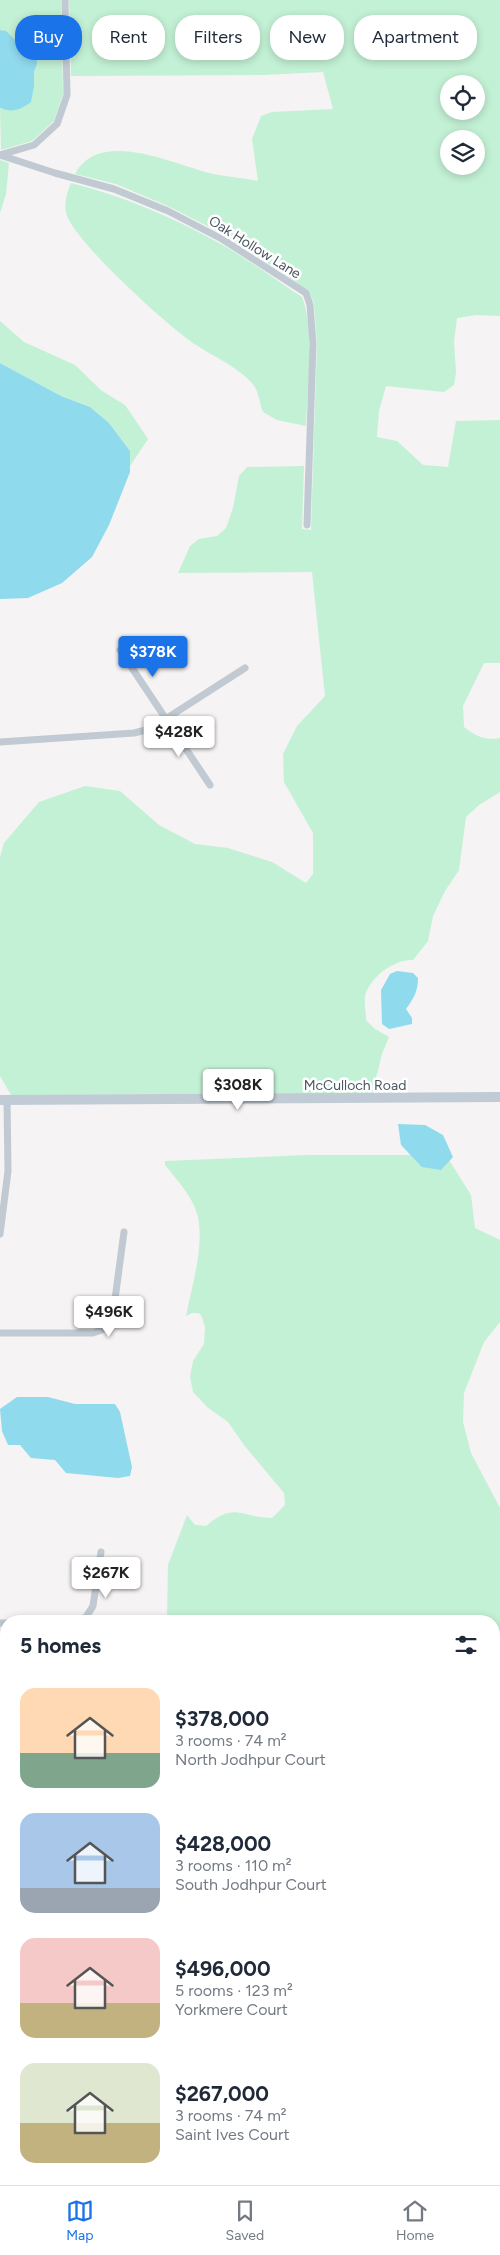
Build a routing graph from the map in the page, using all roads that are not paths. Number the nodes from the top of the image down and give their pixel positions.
1 (65, 0) edge
2 (0, 155) edge
3 (307, 525) dead end
4 (120, 650) dead end
5 (245, 668) dead end
6 (167, 719) junction
7 (0, 742) edge
8 (210, 785) dead end
9 (500, 1097) edge
10 (4, 1100) edge
11 (0, 1171) edge
12 (8, 1171) junction
13 (124, 1232) dead end
14 (0, 1234) edge
15 (0, 1333) edge
16 (101, 1552) dead end
17 (87, 1615) edge

1 - 2 street
2 - 3 street, Oak Hollow Lane
4 - 6 street
5 - 6 street
6 - 7 street
6 - 8 street
9 - 10 street, McCulloch Road
10 - 12 street
11 - 12 street
12 - 14 street
13 - 15 street
16 - 17 street

